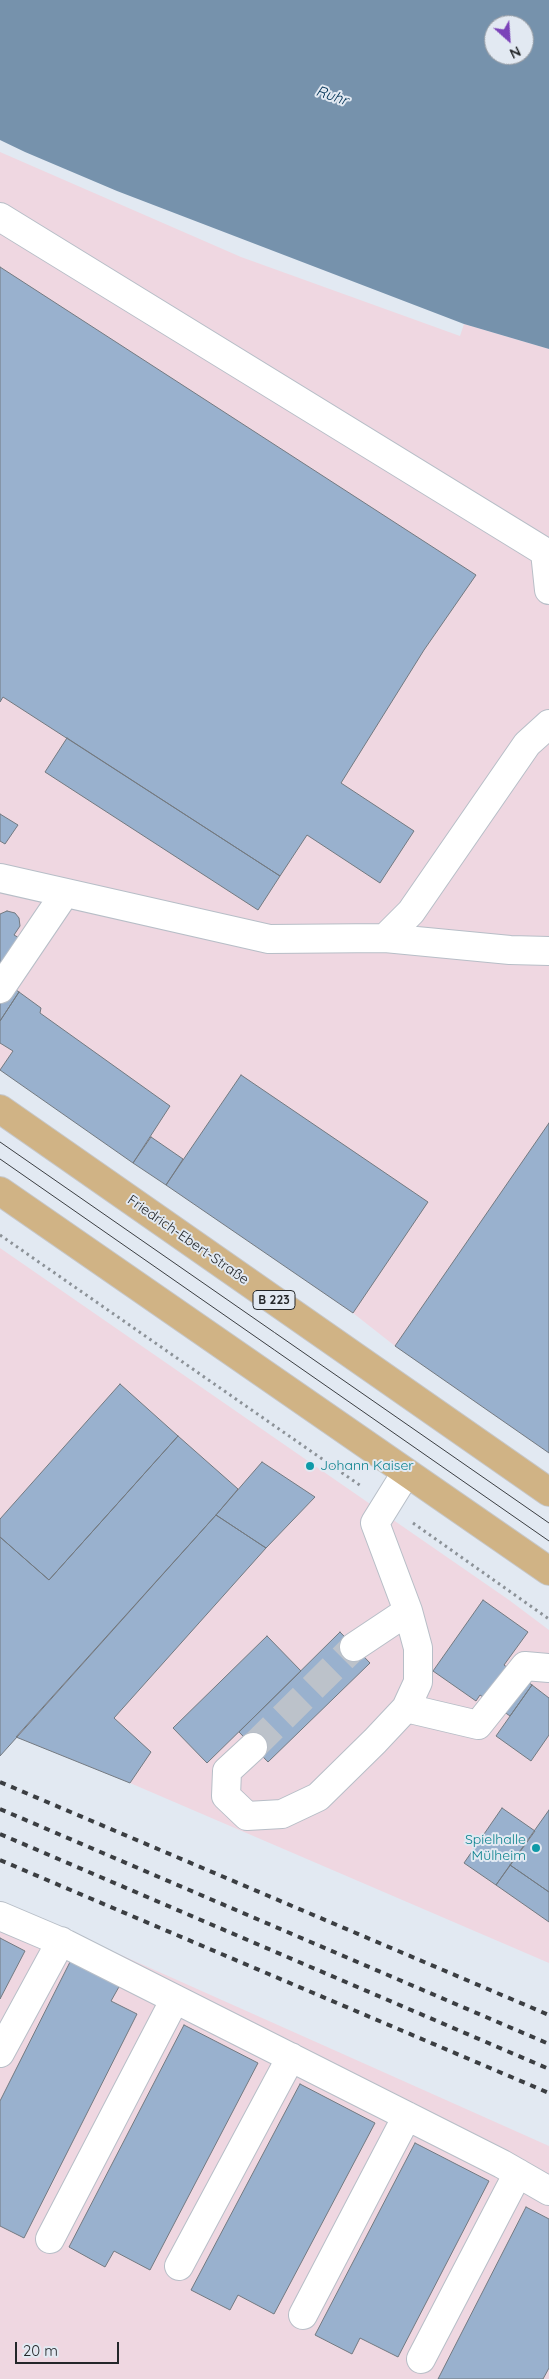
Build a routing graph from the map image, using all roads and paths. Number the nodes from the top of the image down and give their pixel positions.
1 (0, 217) edge
2 (547, 552) edge
3 (549, 590) edge
4 (549, 724) edge
5 (0, 878) edge
6 (64, 893) junction
7 (386, 938) junction
8 (549, 951) edge
9 (0, 989) edge
10 (0, 1109) edge
11 (0, 1191) edge
12 (0, 1235) edge
13 (406, 1473) junction
14 (549, 1492) edge
15 (386, 1504) junction
16 (549, 1571) edge
17 (408, 1611) junction
18 (549, 1620) edge
19 (354, 1647) tunnel mouth
20 (549, 1668) edge
21 (406, 1708) junction
22 (253, 1747) tunnel mouth
23 (0, 1916) edge
24 (61, 1941) junction
25 (175, 1999) junction
26 (0, 2053) edge
27 (291, 2057) junction
28 (407, 2116) junction
29 (518, 2173) junction
30 (549, 2191) edge
31 (50, 2239) dead end
32 (179, 2266) dead end
33 (303, 2315) dead end
34 (421, 2359) dead end

1 - 2 lane
2 - 3 lane
4 - 7 lane
5 - 6 lane
6 - 7 lane
6 - 9 lane
7 - 8 lane
10 - 14 main road, Friedrich-Ebert-Straße / B 223
11 - 13 main road
12 - 15 path
13 - 15 lane
13 - 16 main road
15 - 17 lane
15 - 18 path
17 - 19 lane
17 - 21 lane
20 - 21 lane
21 - 22 lane
23 - 24 lane
24 - 25 lane
24 - 26 lane
25 - 27 lane
25 - 31 lane
27 - 28 lane
27 - 32 lane
28 - 29 lane
28 - 33 lane
29 - 30 lane
29 - 34 lane

